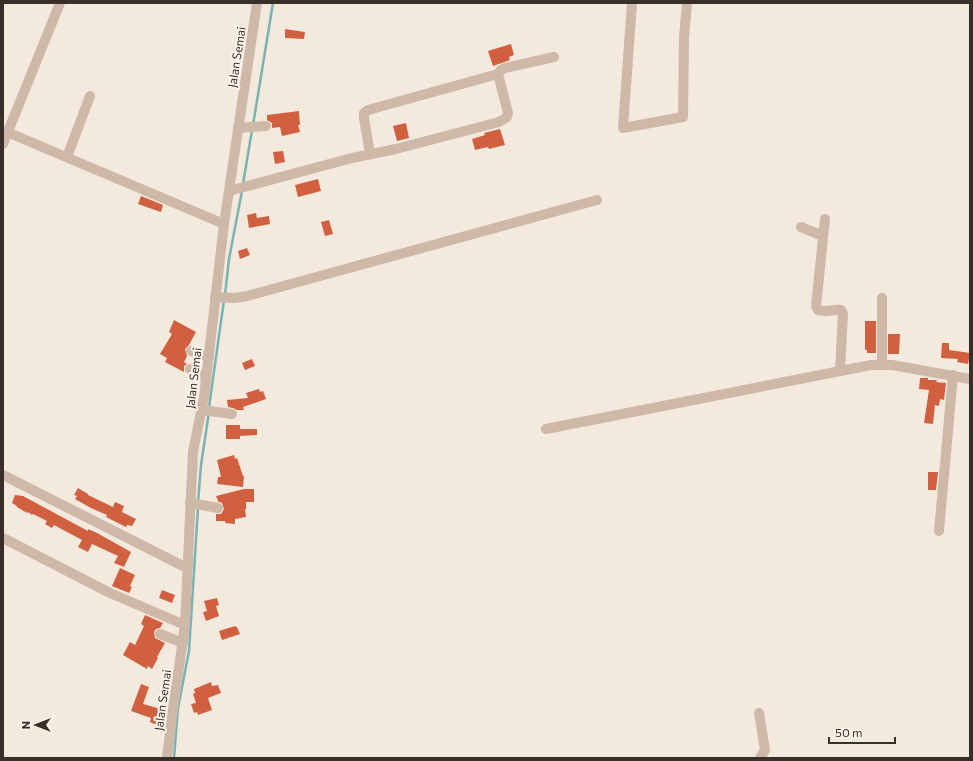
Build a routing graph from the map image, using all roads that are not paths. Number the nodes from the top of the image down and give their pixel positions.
1 (60, 3) edge
2 (257, 3) edge
3 (632, 3) edge
4 (687, 3) edge
5 (554, 57) dead end
6 (498, 74) junction
7 (90, 96) dead end
8 (261, 126) dead end
9 (241, 127) junction
10 (7, 132) junction
11 (3, 144) edge
12 (370, 154) junction
13 (67, 157) junction
14 (231, 190) junction
15 (597, 200) dead end
16 (825, 219) dead end
17 (224, 224) junction
18 (801, 227) dead end
19 (823, 236) junction
20 (217, 297) junction
21 (882, 298) dead end
22 (191, 351) dead end
23 (209, 357) junction
24 (887, 365) junction
25 (190, 369) dead end
26 (840, 370) junction
27 (952, 375) junction
28 (207, 378) junction
29 (970, 379) edge
30 (205, 411) junction
31 (232, 414) dead end
32 (546, 429) dead end
33 (3, 475) edge
34 (197, 504) junction
35 (218, 508) dead end
36 (939, 530) dead end
37 (3, 538) edge
38 (187, 568) junction
39 (185, 625) junction
40 (160, 634) dead end
41 (183, 643) junction
42 (759, 713) dead end
43 (168, 758) edge
44 (760, 758) edge

1 - 10 street
2 - 9 street, Jalan Semai
3 - 4 street
5 - 6 street
6 - 12 street
6 - 12 street
7 - 13 street
8 - 9 street
9 - 14 street, Jalan Semai
10 - 11 street
10 - 13 street
12 - 14 street
13 - 17 street
14 - 17 street, Jalan Semai
15 - 20 street
16 - 19 street
17 - 20 street, Jalan Semai
18 - 19 street
19 - 26 street
20 - 23 street, Jalan Semai
21 - 24 street
22 - 23 street
23 - 28 street, Jalan Semai
24 - 26 street
24 - 27 street
25 - 28 street
26 - 32 street
27 - 29 street
27 - 36 street
28 - 30 street, Jalan Semai
30 - 31 street
30 - 34 street, Jalan Semai
33 - 38 street
34 - 35 street
34 - 38 street, Jalan Semai
37 - 39 street
38 - 39 street, Jalan Semai
39 - 41 street, Jalan Semai
40 - 41 street
41 - 43 street, Jalan Semai
42 - 44 street

